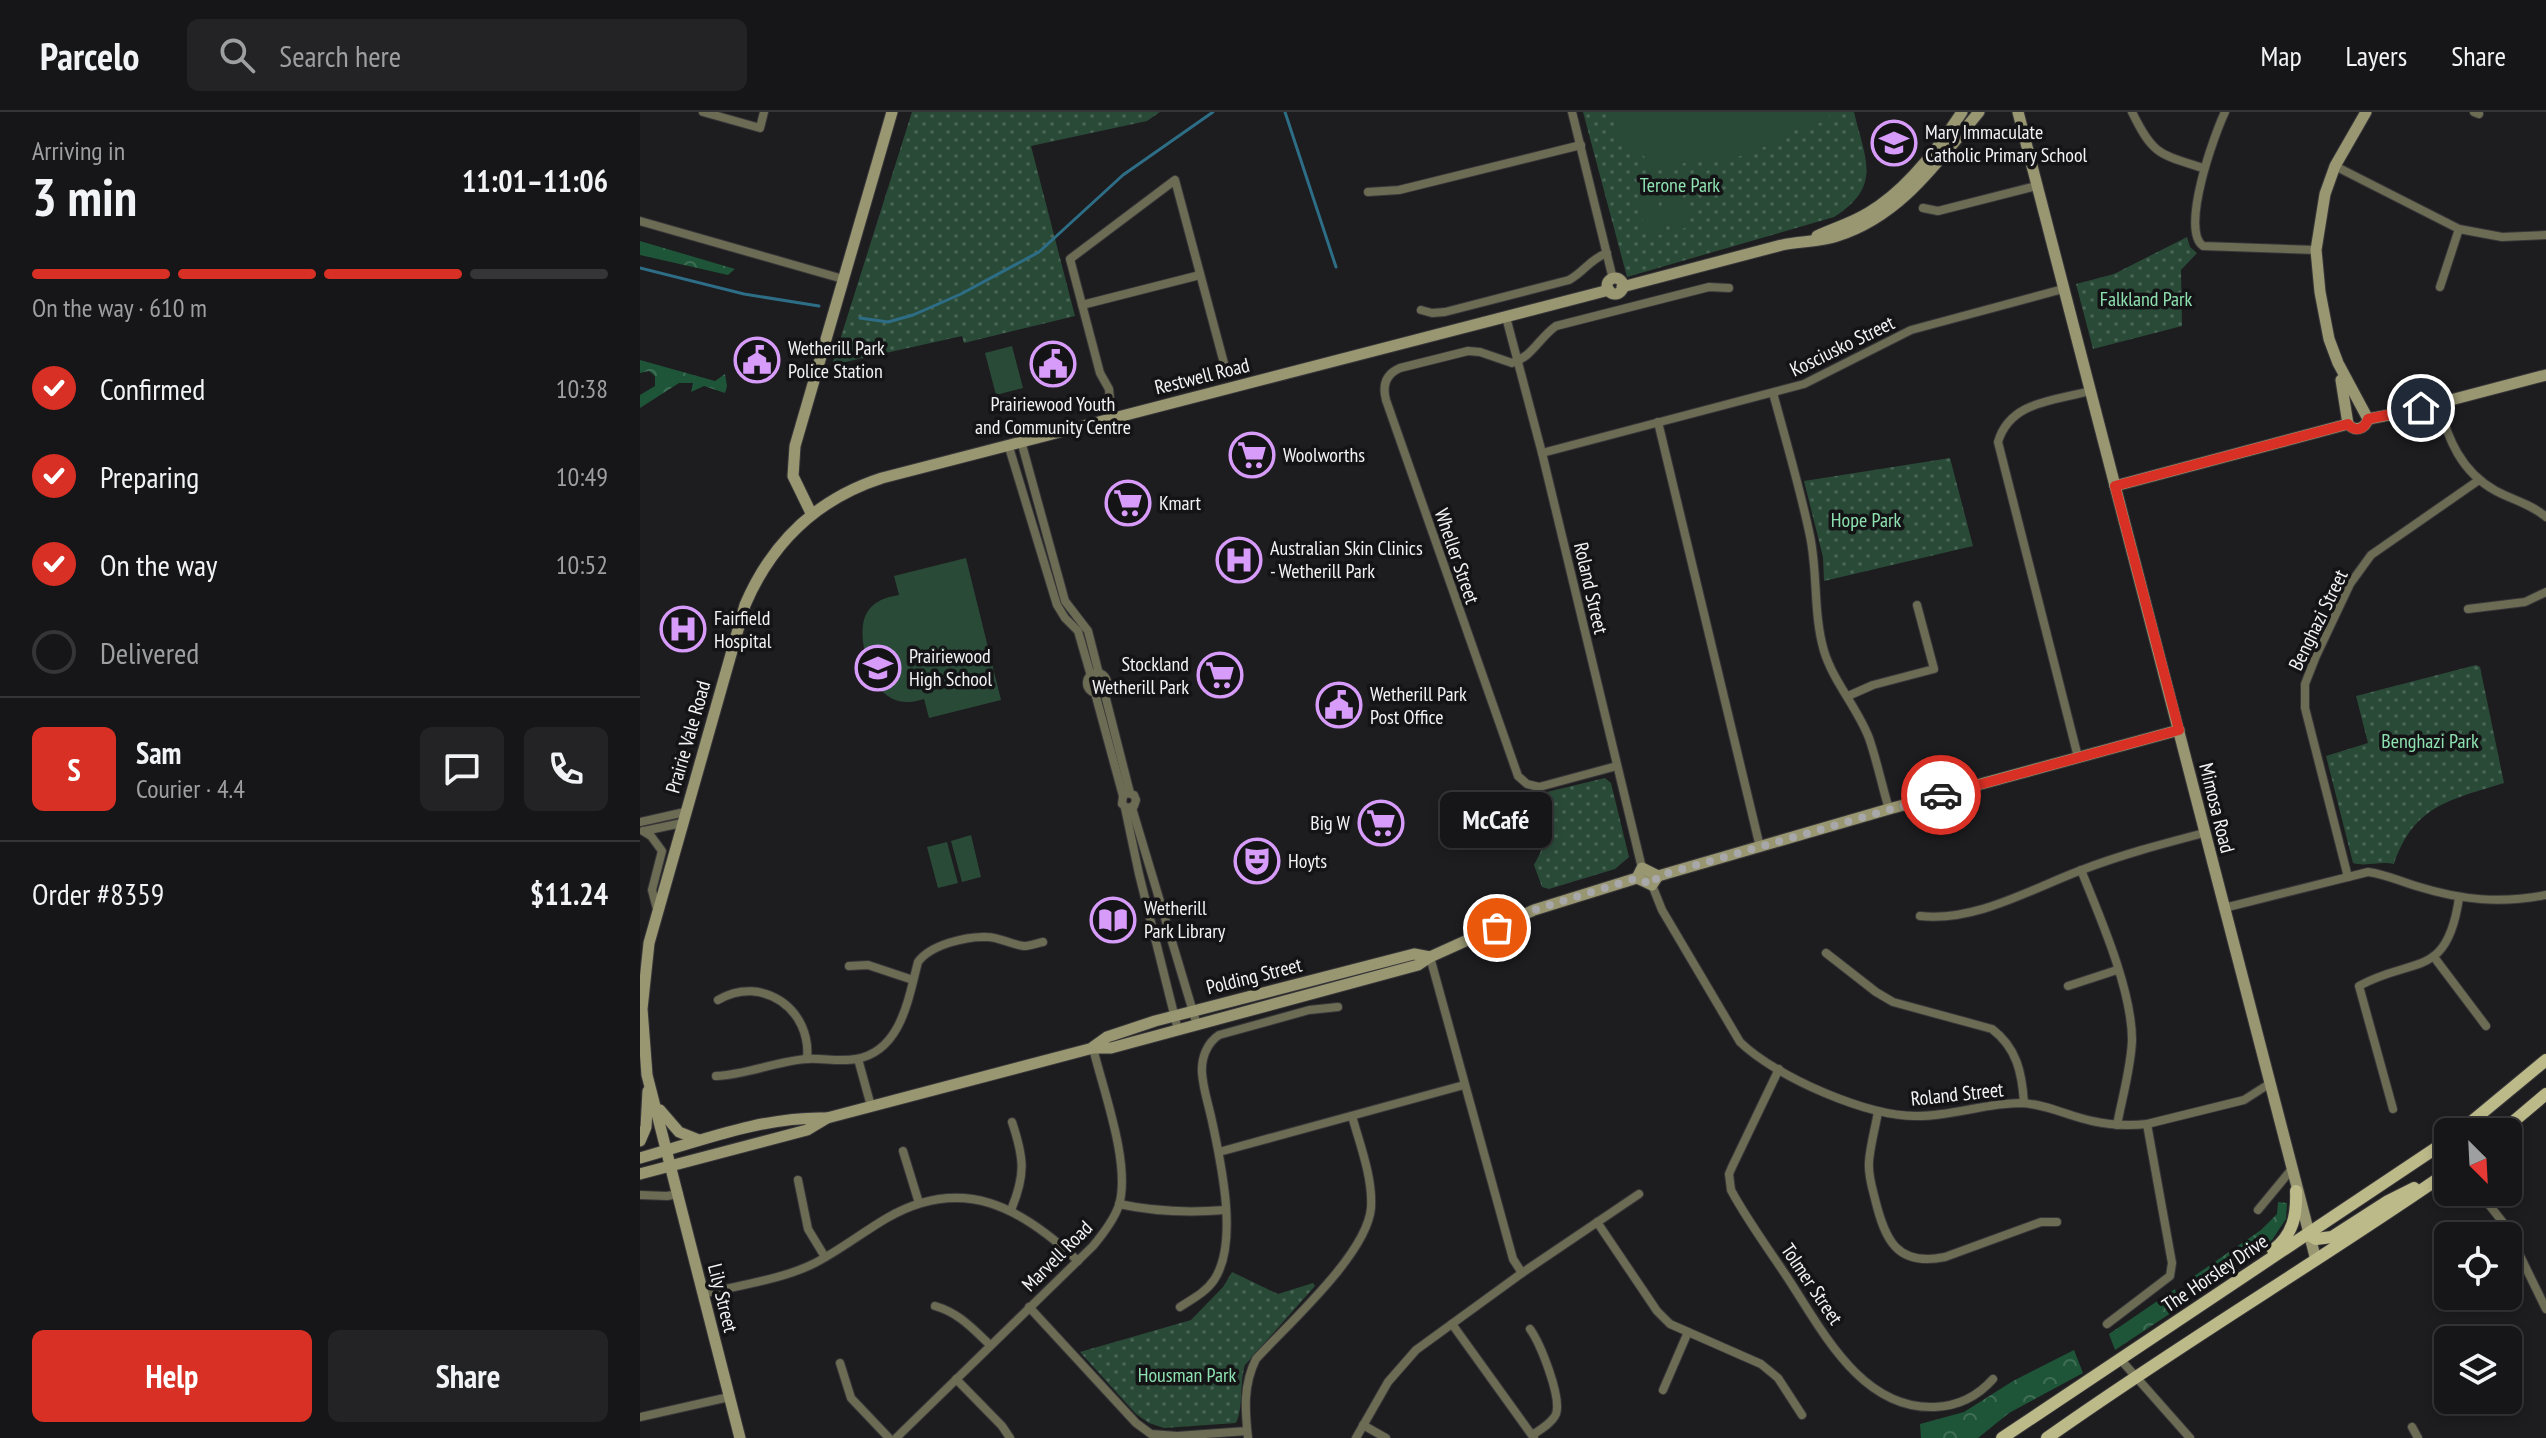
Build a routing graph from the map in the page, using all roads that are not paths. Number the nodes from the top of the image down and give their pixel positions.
1 (703, 112) edge
2 (764, 112) edge
3 (892, 112) edge
4 (1572, 112) edge
5 (1962, 112) edge
6 (1979, 112) edge
7 (2010, 112) edge
8 (2018, 112) edge
9 (2132, 112) edge
10 (2225, 112) edge
11 (2366, 112) edge
12 (2024, 132) junction
13 (1581, 145) junction
14 (2335, 166) junction
15 (2203, 168) junction
16 (2036, 186) junction
17 (1368, 192) dead end
18 (1923, 208) dead end
19 (640, 221) edge
20 (2459, 229) junction
21 (2546, 235) edge
22 (1809, 239) junction
23 (2316, 250) junction
24 (1607, 253) junction
25 (1200, 275) junction
26 (843, 279) junction
27 (1615, 285) junction
28 (2440, 287) dead end
29 (1729, 288) dead end
30 (2063, 289) junction
31 (1082, 305) junction
32 (1421, 310) dead end
33 (1506, 317) junction
34 (1518, 361) junction
35 (1225, 367) dead end
36 (2546, 375) edge
37 (2090, 391) junction
38 (1773, 393) junction
39 (2438, 403) junction
40 (2356, 416) junction
41 (1112, 418) junction
42 (1658, 422) junction
43 (1021, 441) junction
44 (1008, 444) junction
45 (1542, 453) junction
46 (2479, 480) junction
47 (2115, 486) junction
48 (811, 513) junction
49 (2546, 517) edge
50 (2546, 592) edge
51 (1917, 605) dead end
52 (2468, 609) dead end
53 (1095, 675) junction
54 (1100, 692) junction
55 (1848, 696) junction
56 (2179, 730) junction
57 (2078, 757) junction
58 (1617, 766) junction
59 (1126, 795) junction
60 (1129, 808) junction
61 (1889, 809) junction
62 (684, 818) junction
63 (641, 829) edge
64 (2204, 833) junction
65 (1760, 847) junction
66 (2081, 870) junction
67 (1640, 873) junction
68 (2348, 877) junction
69 (1655, 880) junction
70 (2546, 895) edge
71 (2459, 898) junction
72 (1159, 903) junction
73 (1147, 907) junction
74 (2224, 908) junction
75 (658, 914) junction
76 (1920, 916) dead end
77 (1043, 942) dead end
78 (1826, 953) dead end
79 (1430, 957) junction
80 (2434, 957) junction
81 (849, 966) dead end
82 (2117, 970) junction
83 (913, 980) junction
84 (2068, 986) dead end
85 (718, 1000) dead end
86 (1338, 1007) dead end
87 (1193, 1011) junction
88 (1174, 1016) junction
89 (1197, 1025) junction
90 (2486, 1026) dead end
91 (1178, 1030) junction
92 (1093, 1048) junction
93 (807, 1059) junction
94 (858, 1059) junction
95 (2546, 1060) edge
96 (1779, 1069) junction
97 (647, 1075) junction
98 (716, 1076) dead end
99 (2269, 1084) junction
100 (1464, 1085) junction
101 (2546, 1094) edge
102 (655, 1103) junction
103 (2024, 1103) junction
104 (871, 1106) junction
105 (2393, 1109) dead end
106 (1878, 1112) junction
107 (1352, 1116) junction
108 (827, 1118) junction
109 (2476, 1118) edge
110 (2518, 1118) edge
111 (1012, 1122) dead end
112 (2147, 1124) junction
113 (2117, 1125) junction
114 (640, 1141) edge
115 (701, 1141) junction
116 (668, 1150) junction
117 (2434, 1150) edge
118 (903, 1151) dead end
119 (1219, 1152) junction
120 (640, 1158) edge
121 (672, 1166) junction
122 (2291, 1170) junction
123 (640, 1174) edge
124 (2434, 1178) edge
125 (798, 1180) dead end
126 (2434, 1180) edge
127 (2296, 1191) junction
128 (679, 1194) junction
129 (1639, 1194) dead end
130 (640, 1195) edge
131 (919, 1203) junction
132 (1119, 1204) junction
133 (2490, 1206) edge
134 (1011, 1210) junction
135 (1225, 1210) junction
136 (2258, 1210) dead end
137 (1597, 1222) junction
138 (2057, 1222) dead end
139 (2309, 1235) junction
140 (825, 1257) junction
141 (2316, 1260) junction
142 (1078, 1261) junction
143 (1522, 1273) junction
144 (703, 1294) junction
145 (2211, 1299) junction
146 (935, 1306) dead end
147 (1029, 1307) junction
148 (1180, 1307) dead end
149 (2546, 1309) edge
150 (1452, 1324) junction
151 (2107, 1324) dead end
152 (1530, 1329) dead end
153 (1688, 1332) junction
154 (990, 1345) junction
155 (2121, 1360) junction
156 (840, 1363) dead end
157 (2135, 1376) junction
158 (956, 1379) junction
159 (1993, 1379) dead end
160 (1663, 1390) dead end
161 (729, 1397) junction
162 (1802, 1415) dead end
163 (640, 1417) edge
164 (1363, 1425) junction
165 (2412, 1427) dead end
166 (1247, 1434) edge
167 (1151, 1436) edge
168 (1533, 1437) edge
169 (740, 1438) edge
170 (889, 1438) edge
171 (896, 1438) edge
172 (1010, 1438) edge
173 (1356, 1438) edge
174 (1386, 1438) edge
175 (2002, 1438) edge
176 (2047, 1438) edge
177 (2190, 1438) edge
178 (2418, 1438) edge

1 - 2 street
3 - 26 main road
4 - 13 street
5 - 22 main road, Restwell Road
6 - 22 main road, Restwell Road
7 - 12 main road, Mimosa Road
8 - 12 main road, Mimosa Road
9 - 15 street
10 - 15 street
11 - 14 main road
12 - 16 main road, Mimosa Road
13 - 17 street
13 - 24 street
14 - 20 street
14 - 23 main road
15 - 23 street
16 - 18 street
16 - 30 main road, Mimosa Road
19 - 26 street
20 - 21 street
20 - 28 street
22 - 27 main road, Restwell Road
23 - 40 main road
24 - 27 street
24 - 32 street
25 - 31 street
25 - 31 street
25 - 35 street
26 - 48 main road
27 - 33 main road, Restwell Road
29 - 34 street
30 - 37 main road, Mimosa Road
30 - 38 street, Kosciusko Street
31 - 41 street
33 - 34 street, Roland Street
33 - 41 main road, Restwell Road
34 - 45 street, Roland Street
34 - 58 street, Wheller Street
36 - 39 main road
37 - 47 main road, Mimosa Road
37 - 57 street
38 - 42 street, Kosciusko Street
38 - 55 street
39 - 40 main road
39 - 46 street
40 - 47 main road
41 - 43 main road, Restwell Road
42 - 45 street, Kosciusko Street
42 - 65 street
43 - 44 main road, Restwell Road
43 - 53 street
44 - 48 main road, Restwell Road
44 - 53 street
45 - 58 street, Roland Street
46 - 49 street
46 - 68 street, Benghazi Street
47 - 56 main road, Mimosa Road
48 - 62 main road, Prairie Vale Road
50 - 52 street
51 - 55 street
53 - 54 street
53 - 54 street
54 - 59 street
55 - 61 street
56 - 57 main road
56 - 64 main road, Mimosa Road
57 - 61 main road
58 - 67 street, Roland Street
59 - 60 street
59 - 60 street
60 - 72 street
60 - 73 street
61 - 65 main road
62 - 63 street
62 - 75 main road, Prairie Vale Road
63 - 75 street
64 - 66 street
64 - 74 main road, Mimosa Road
65 - 69 main road
66 - 76 street
66 - 82 street
67 - 69 main road
67 - 79 main road, Polding Street
68 - 71 street
68 - 74 street
69 - 96 street, Roland Street
70 - 71 street
71 - 80 street
72 - 73 street
72 - 87 street
73 - 88 street
74 - 99 main road, Mimosa Road
75 - 97 main road, Prairie Vale Road
77 - 83 street
78 - 103 street
79 - 87 main road, Polding Street
79 - 89 main road, Polding Street
79 - 100 street
80 - 90 street
80 - 105 street
81 - 83 street
82 - 84 street
82 - 113 street
83 - 94 street
85 - 93 street
86 - 119 street
87 - 88 main road, Polding Street
87 - 89 street
88 - 91 street
88 - 92 main road, Polding Street
89 - 91 main road, Polding Street
91 - 92 main road, Polding Street
92 - 104 main road, Polding Street
92 - 132 street, Marvell Road
93 - 94 street
93 - 98 street
94 - 104 street
95 - 109 main road
96 - 106 street, Roland Street
96 - 159 street, Tolmer Street
97 - 102 main road, Prairie Vale Road
97 - 114 main road
99 - 112 street, Roland Street
99 - 122 main road, Mimosa Road
100 - 107 street
100 - 143 street
101 - 110 main road
102 - 115 main road
102 - 116 main road, Prairie Vale Road
103 - 106 street, Roland Street
103 - 113 street, Roland Street
104 - 108 main road, Polding Street
106 - 138 street
107 - 119 street
107 - 166 street
108 - 115 main road, Polding Street
108 - 121 main road, Polding Street
111 - 134 street
112 - 113 street, Roland Street
112 - 151 street
115 - 116 main road, Polding Street
116 - 120 main road, Polding Street
116 - 121 main road, Prairie Vale Road
117 - 139 main road, The Horsley Drive
118 - 131 street
119 - 135 street
121 - 123 main road, Polding Street
121 - 128 main road, Lily Street
122 - 127 main road, Mimosa Road
122 - 136 street
124 - 139 main road
125 - 140 street
126 - 141 main road, The Horsley Drive
127 - 139 main road, Mimosa Road
127 - 145 main road
128 - 130 street
128 - 144 main road, Lily Street
129 - 137 street
131 - 134 street
131 - 140 street
132 - 135 street
132 - 142 street, Marvell Road
133 - 149 street
134 - 142 street
135 - 148 street
137 - 143 street
137 - 153 street
139 - 141 main road, Mimosa Road
139 - 145 main road, The Horsley Drive
140 - 144 street
141 - 157 main road, The Horsley Drive
142 - 147 street, Marvell Road
143 - 150 street
144 - 161 main road, Lily Street
145 - 155 main road, The Horsley Drive
146 - 154 street
147 - 154 street, Marvell Road
147 - 167 street
150 - 164 street
150 - 168 street
152 - 168 street
153 - 160 street
153 - 162 street
154 - 158 street, Marvell Road
155 - 157 street
155 - 175 main road, The Horsley Drive
156 - 170 street
157 - 176 main road, The Horsley Drive
157 - 177 street
158 - 171 street, Marvell Road
158 - 172 street
161 - 163 street
161 - 169 main road, Lily Street
164 - 173 street
164 - 174 street
165 - 178 street
166 - 167 street

